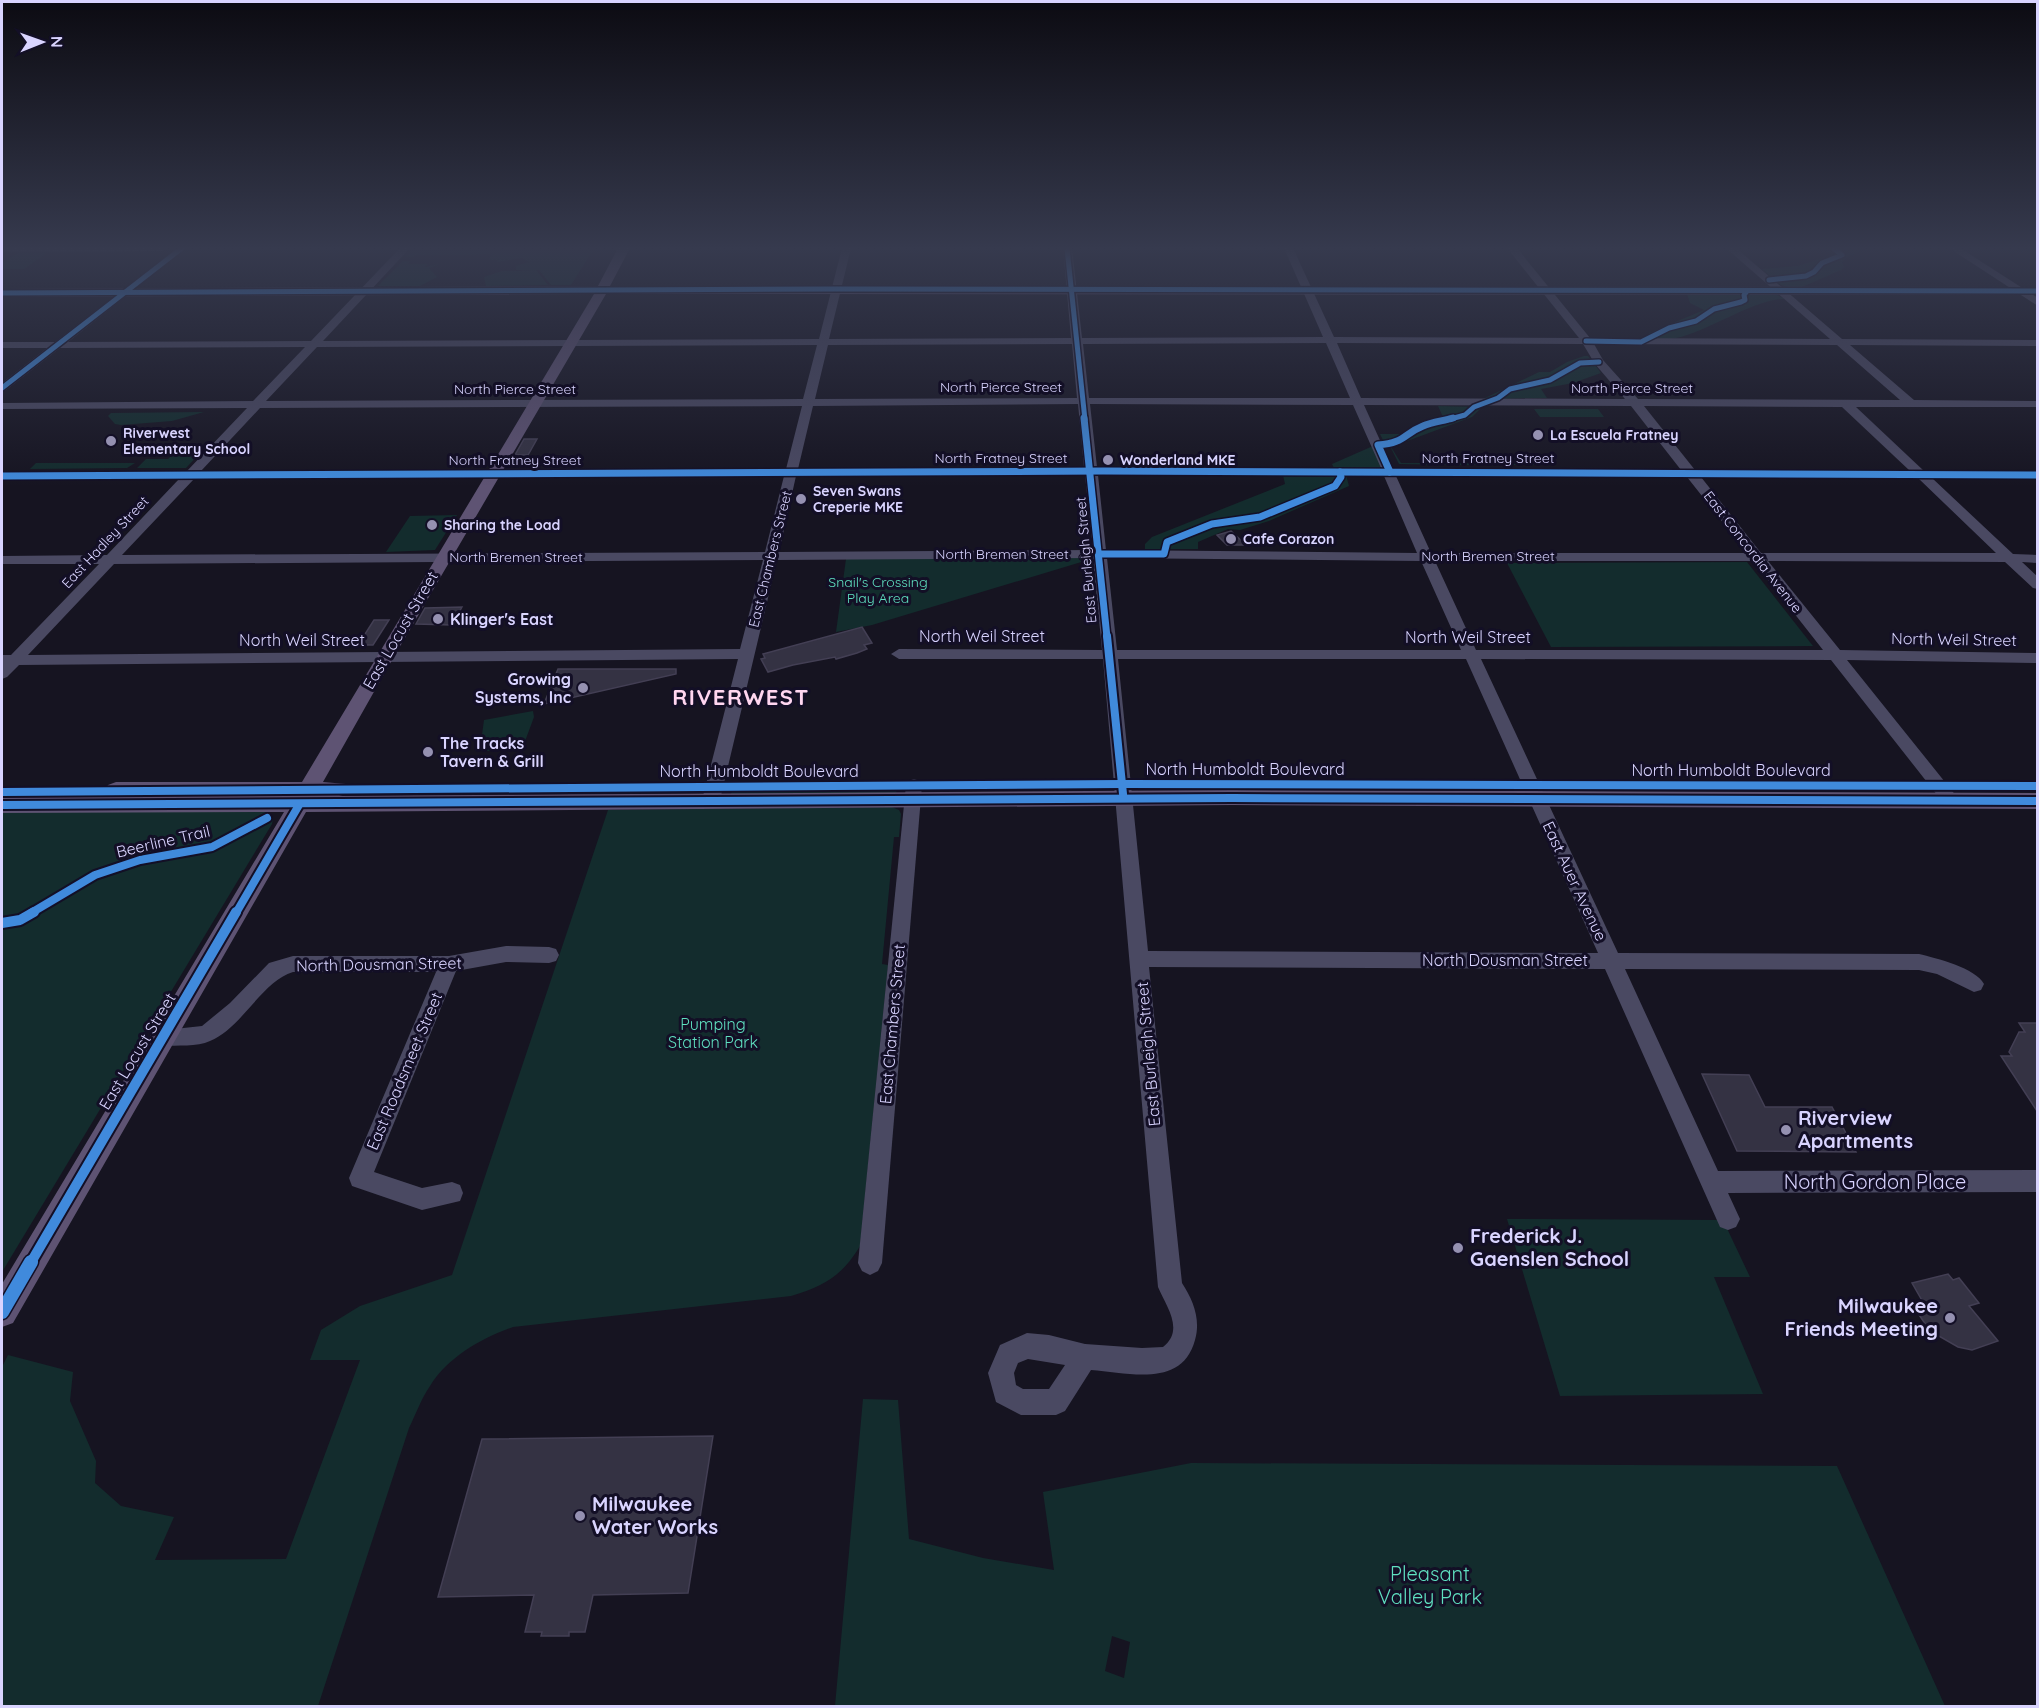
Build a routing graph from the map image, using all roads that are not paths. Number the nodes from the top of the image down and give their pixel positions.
1 (79, 328) edge
2 (328, 328) edge
3 (578, 328) edge
4 (825, 328) edge
5 (1075, 328) edge
6 (1324, 328) edge
7 (1576, 328) edge
8 (1823, 328) edge
9 (1330, 340) junction
10 (822, 341) junction
11 (1077, 341) junction
12 (1586, 341) junction
13 (570, 342) junction
14 (313, 343) junction
15 (1840, 343) junction
16 (2037, 343) edge
17 (2, 345) edge
18 (57, 345) junction
19 (2, 388) edge
20 (1083, 401) junction
21 (807, 402) junction
22 (1358, 402) junction
23 (1633, 402) junction
24 (1845, 403) junction
25 (1910, 403) junction
26 (534, 404) junction
27 (2037, 404) edge
28 (257, 405) junction
29 (2, 406) edge
30 (1091, 471) junction
31 (1390, 472) junction
32 (1690, 472) junction
33 (790, 473) junction
34 (492, 474) junction
35 (1919, 474) junction
36 (2037, 474) edge
37 (191, 475) junction
38 (2, 476) edge
39 (1099, 554) junction
40 (771, 555) junction
41 (1756, 556) junction
42 (443, 557) junction
43 (1426, 557) junction
44 (2008, 558) junction
45 (2037, 559) edge
46 (2, 560) edge
47 (108, 560) junction
48 (2037, 585) edge
49 (746, 654) junction
50 (899, 654) dead end
51 (1108, 654) junction
52 (1471, 655) junction
53 (1835, 655) junction
54 (384, 657) junction
55 (2037, 658) edge
56 (8, 660) edge
57 (2, 674) edge
58 (2037, 786) edge
59 (1122, 791) junction
60 (2, 792) edge
61 (913, 792) junction
62 (1534, 792) junction
63 (712, 793) junction
64 (1945, 793) junction
65 (303, 797) junction
66 (2037, 801) edge
67 (2, 805) edge
68 (549, 955) dead end
69 (1138, 959) junction
70 (1611, 960) junction
71 (449, 964) junction
72 (1974, 984) dead end
73 (162, 1037) junction
74 (2037, 1181) edge
75 (1712, 1182) junction
76 (452, 1193) dead end
77 (1728, 1219) dead end
78 (870, 1263) dead end
79 (2, 1312) edge
80 (1085, 1357) dead end

1 - 18 street
2 - 14 street, East Hadley Street
3 - 13 main road, East Locust Street
4 - 10 street, East Chambers Street
5 - 11 street, East Burleigh Street
6 - 9 street, East Auer Avenue
7 - 12 street, East Concordia Avenue
8 - 15 street
9 - 11 street
9 - 12 street
9 - 22 street, East Auer Avenue
10 - 11 street
10 - 13 street
10 - 21 street, East Chambers Street
11 - 20 street, East Burleigh Street
12 - 15 street
12 - 23 street, East Concordia Avenue
13 - 14 street
13 - 26 main road, East Locust Street
14 - 18 street
14 - 28 street, East Hadley Street
15 - 16 street
15 - 25 street
17 - 18 street
18 - 19 street
20 - 21 street, North Pierce Street
20 - 22 street, North Pierce Street
20 - 30 street, East Burleigh Street
21 - 26 street, North Pierce Street
21 - 33 street, East Chambers Street
22 - 23 street, North Pierce Street
22 - 31 street, East Auer Avenue
23 - 24 street, North Pierce Street
23 - 32 street, East Concordia Avenue
24 - 25 street, North Pierce Street
24 - 35 street
25 - 27 street, North Pierce Street
26 - 28 street, North Pierce Street
26 - 34 main road, East Locust Street
28 - 29 street, North Pierce Street
28 - 37 street, East Hadley Street
30 - 31 street, North Fratney Street
30 - 33 street, North Fratney Street
30 - 39 street, East Burleigh Street
31 - 32 street, North Fratney Street
31 - 43 street, East Auer Avenue
32 - 35 street, North Fratney Street
32 - 41 street, East Concordia Avenue
33 - 34 street, North Fratney Street
33 - 40 street, East Chambers Street
34 - 37 street, North Fratney Street
34 - 42 main road, East Locust Street
35 - 36 street, North Fratney Street
35 - 44 street
37 - 38 street, North Fratney Street
37 - 47 street, East Hadley Street
39 - 40 street, North Bremen Street
39 - 43 street, North Bremen Street
39 - 51 street, East Burleigh Street
40 - 42 street, North Bremen Street
40 - 49 street, East Chambers Street
41 - 43 street, North Bremen Street
41 - 44 street, North Bremen Street
41 - 53 street, East Concordia Avenue
42 - 47 street, North Bremen Street
42 - 54 main road, East Locust Street
43 - 52 street, East Auer Avenue
44 - 45 street, North Bremen Street
44 - 48 street
46 - 47 street, North Bremen Street
47 - 56 street, East Hadley Street
49 - 54 street, North Weil Street
49 - 63 street, East Chambers Street
50 - 51 street, North Weil Street
51 - 52 street, North Weil Street
51 - 59 street, East Burleigh Street
52 - 53 street, North Weil Street
52 - 62 street, East Auer Avenue
53 - 55 street, North Weil Street
53 - 64 street, East Concordia Avenue
54 - 56 street, North Weil Street
54 - 65 main road, East Locust Street
56 - 57 street, East Hadley Street
58 - 64 main road, North Humboldt Boulevard
59 - 61 main road, North Humboldt Boulevard
59 - 62 main road, North Humboldt Boulevard
59 - 69 street, East Burleigh Street
60 - 65 main road
61 - 63 main road, North Humboldt Boulevard
61 - 78 street, East Chambers Street
62 - 64 main road, North Humboldt Boulevard
62 - 70 street, East Auer Avenue
63 - 65 main road, North Humboldt Boulevard
64 - 66 main road, North Humboldt Boulevard
65 - 67 main road, North Humboldt Boulevard
65 - 73 main road, East Locust Street
68 - 71 street, North Dousman Street
69 - 70 street, North Dousman Street
69 - 80 street, East Burleigh Street
70 - 72 street, North Dousman Street
70 - 75 street, East Auer Avenue
71 - 73 street, North Dousman Street
71 - 76 street, East Roadsmeet Street
73 - 79 main road, East Locust Street
74 - 75 street, North Gordon Place
75 - 77 street, East Auer Avenue

